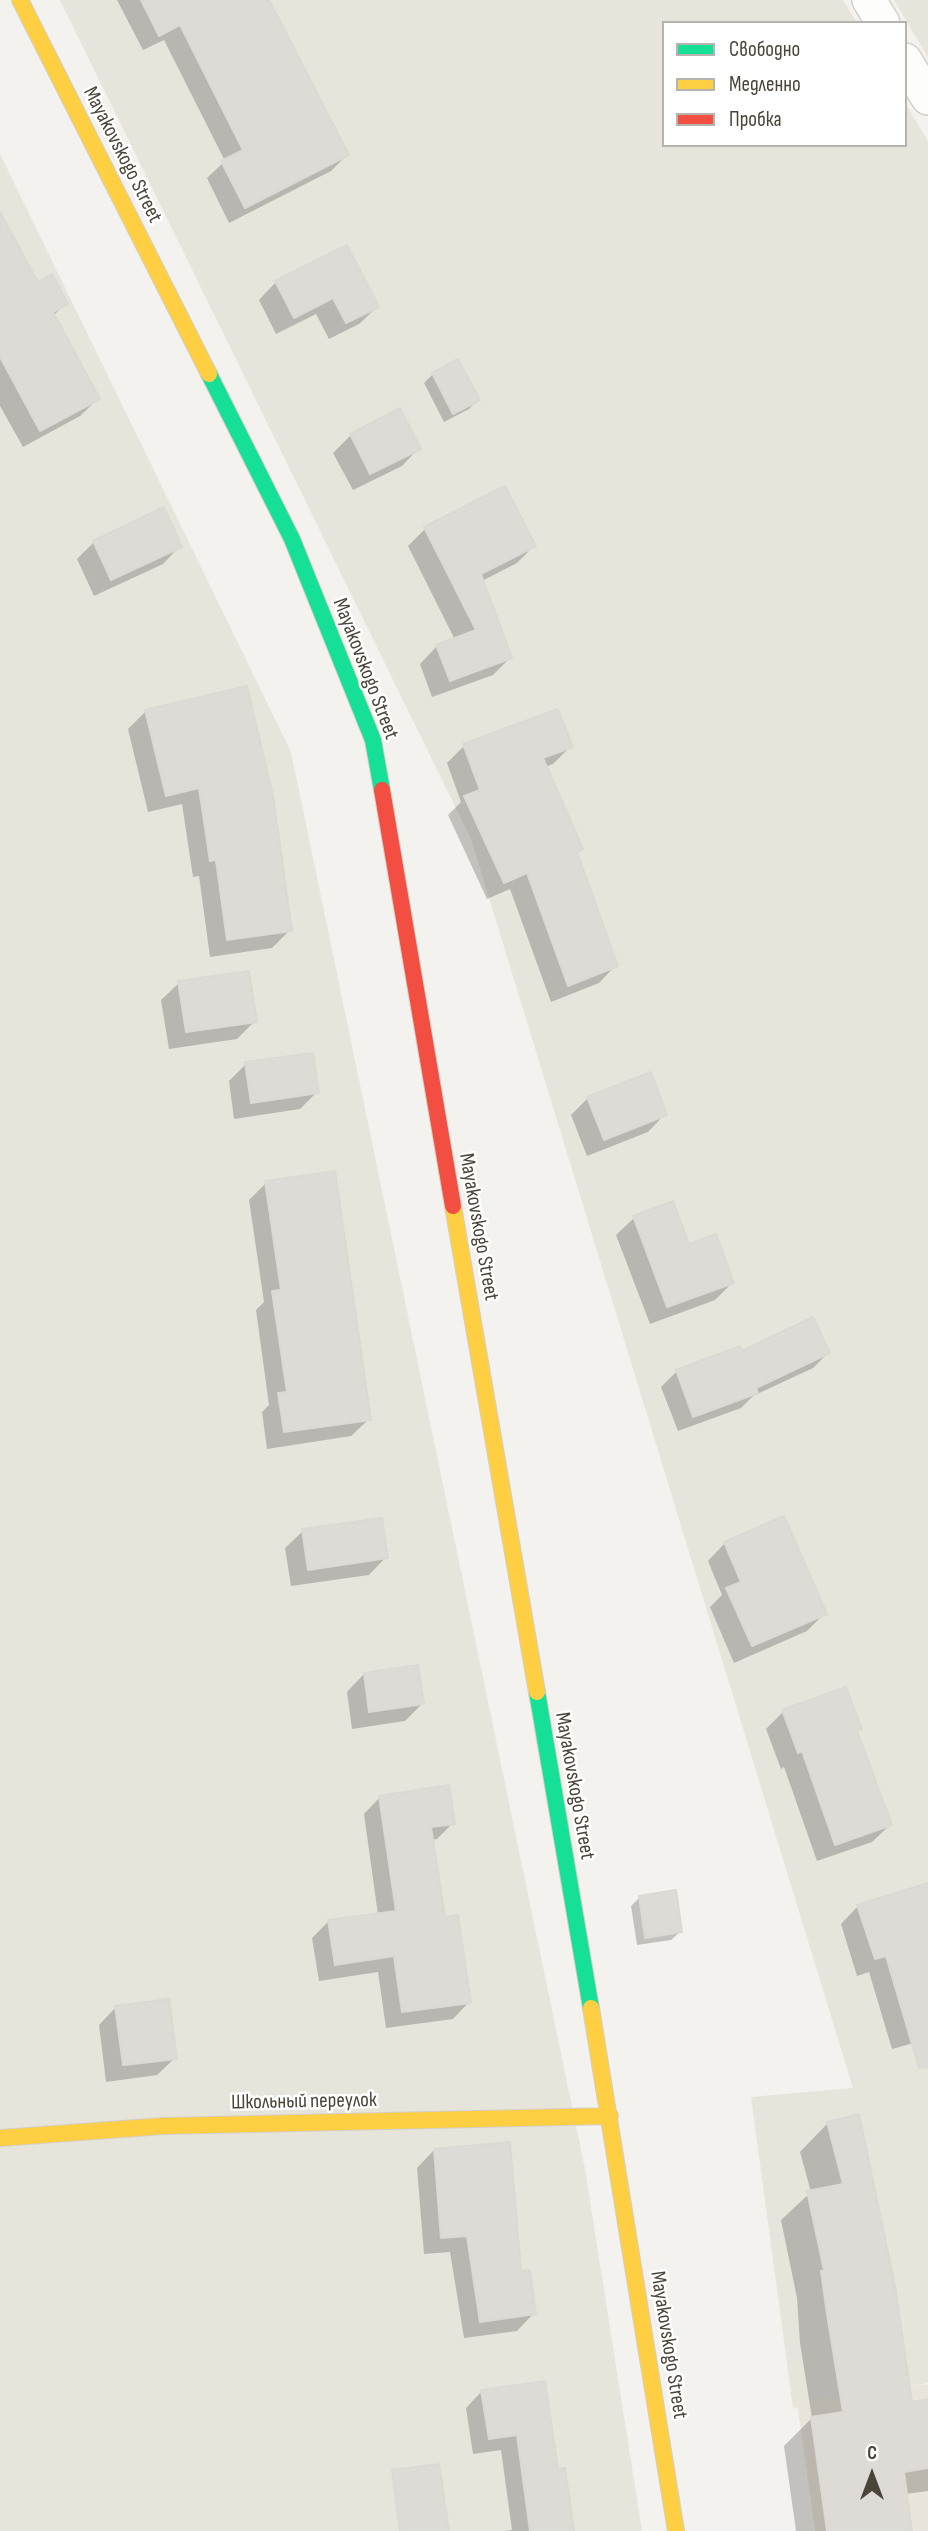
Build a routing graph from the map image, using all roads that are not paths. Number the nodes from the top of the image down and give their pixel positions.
1 (20, 0) edge
2 (869, 0) edge
3 (882, 21) edge
4 (907, 63) edge
5 (928, 98) edge
6 (610, 2116) junction
7 (0, 2138) edge
8 (676, 2531) edge

1 - 6 street, Mayakovskogo Street
2 - 3 street
4 - 5 street
6 - 7 street, Школьный переулок
6 - 8 street, Mayakovskogo Street

